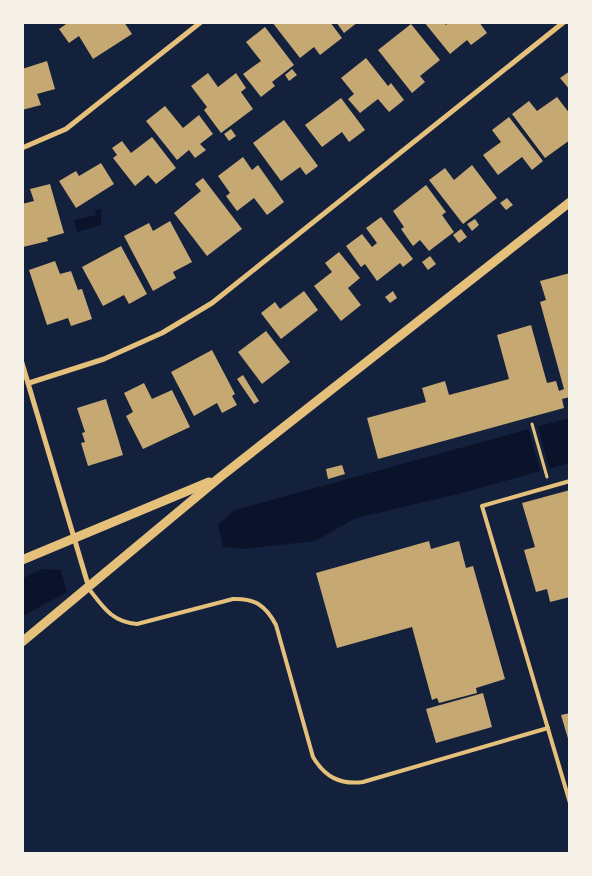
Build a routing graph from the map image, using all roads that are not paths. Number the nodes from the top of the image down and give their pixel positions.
1 (564, 22) edge
2 (200, 23) edge
3 (22, 148) edge
4 (570, 202) edge
5 (22, 362) edge
6 (29, 384) junction
7 (219, 478) junction
8 (570, 481) edge
9 (74, 540) junction
10 (22, 560) edge
11 (89, 589) junction
12 (22, 642) edge
13 (548, 728) junction
14 (570, 803) edge

1 - 6 street
2 - 3 street
4 - 7 street
5 - 6 street
6 - 9 street
7 - 9 street
7 - 11 street
8 - 13 lane
9 - 10 street
9 - 11 street
11 - 12 street
11 - 13 lane
13 - 14 lane

